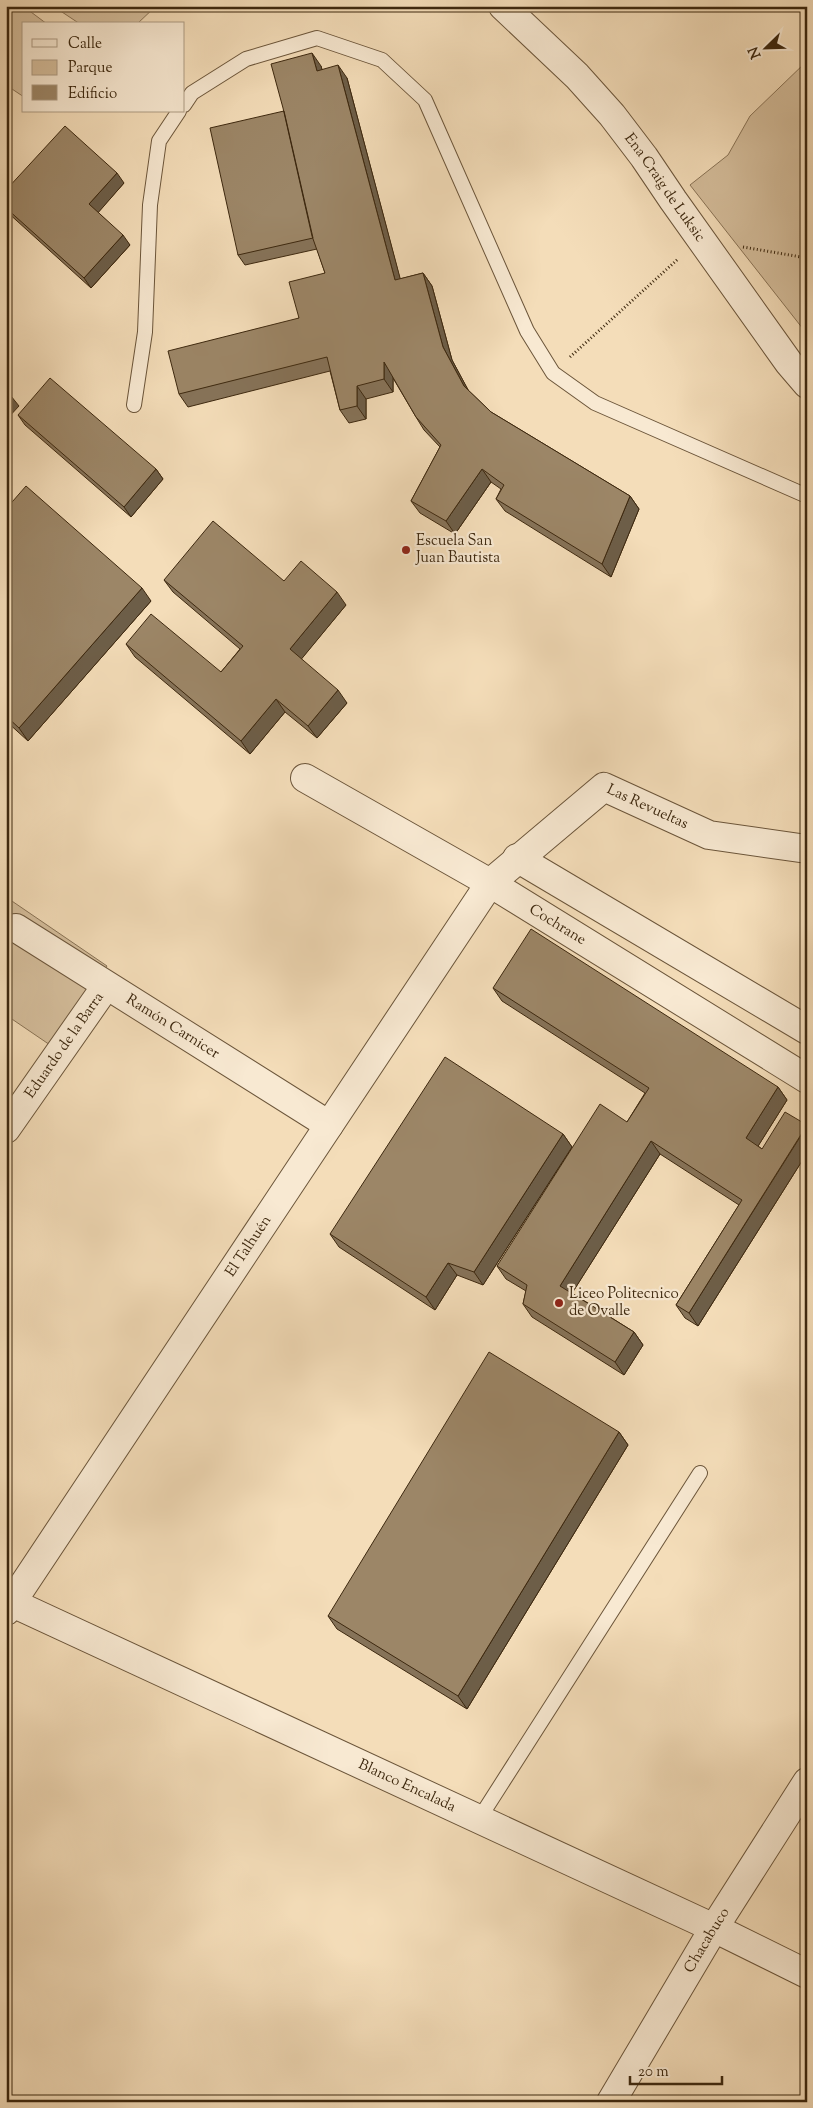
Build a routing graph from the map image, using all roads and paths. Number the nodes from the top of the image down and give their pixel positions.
1 (503, 6) edge
2 (185, 104) edge
3 (179, 112) edge
4 (701, 239) junction
5 (807, 258) edge
6 (552, 373) junction
7 (807, 384) edge
8 (134, 405) dead end
9 (807, 496) edge
10 (305, 778) dead end
11 (807, 849) edge
12 (518, 858) junction
13 (490, 883) junction
14 (16, 928) dead end
15 (106, 986) junction
16 (803, 1021) edge
17 (807, 1079) edge
18 (329, 1125) junction
19 (6, 1129) edge
20 (700, 1474) dead end
21 (8, 1605) edge
22 (807, 1782) edge
23 (479, 1819) junction
24 (714, 1928) junction
25 (807, 1974) edge
26 (611, 2102) edge

1 - 4 street, Ena Craig de Luksic
2 - 6 lane
3 - 8 lane
4 - 5 path
4 - 6 path
4 - 7 street, Ena Craig de Luksic
6 - 9 lane
10 - 13 street, Cochrane
11 - 12 street, Las Revueltas
12 - 13 street, Las Revueltas
12 - 16 street
13 - 17 street, Cochrane
13 - 18 street, El Talhuén
14 - 15 street, Ramón Carnicer
15 - 18 street, Ramón Carnicer
15 - 19 street, Eduardo de la Barra
18 - 21 street, El Talhuén
20 - 23 lane
21 - 23 street, Blanco Encalada
22 - 24 street, Chacabuco
23 - 24 street, Blanco Encalada
24 - 25 street, Blanco Encalada
24 - 26 street, Chacabuco

